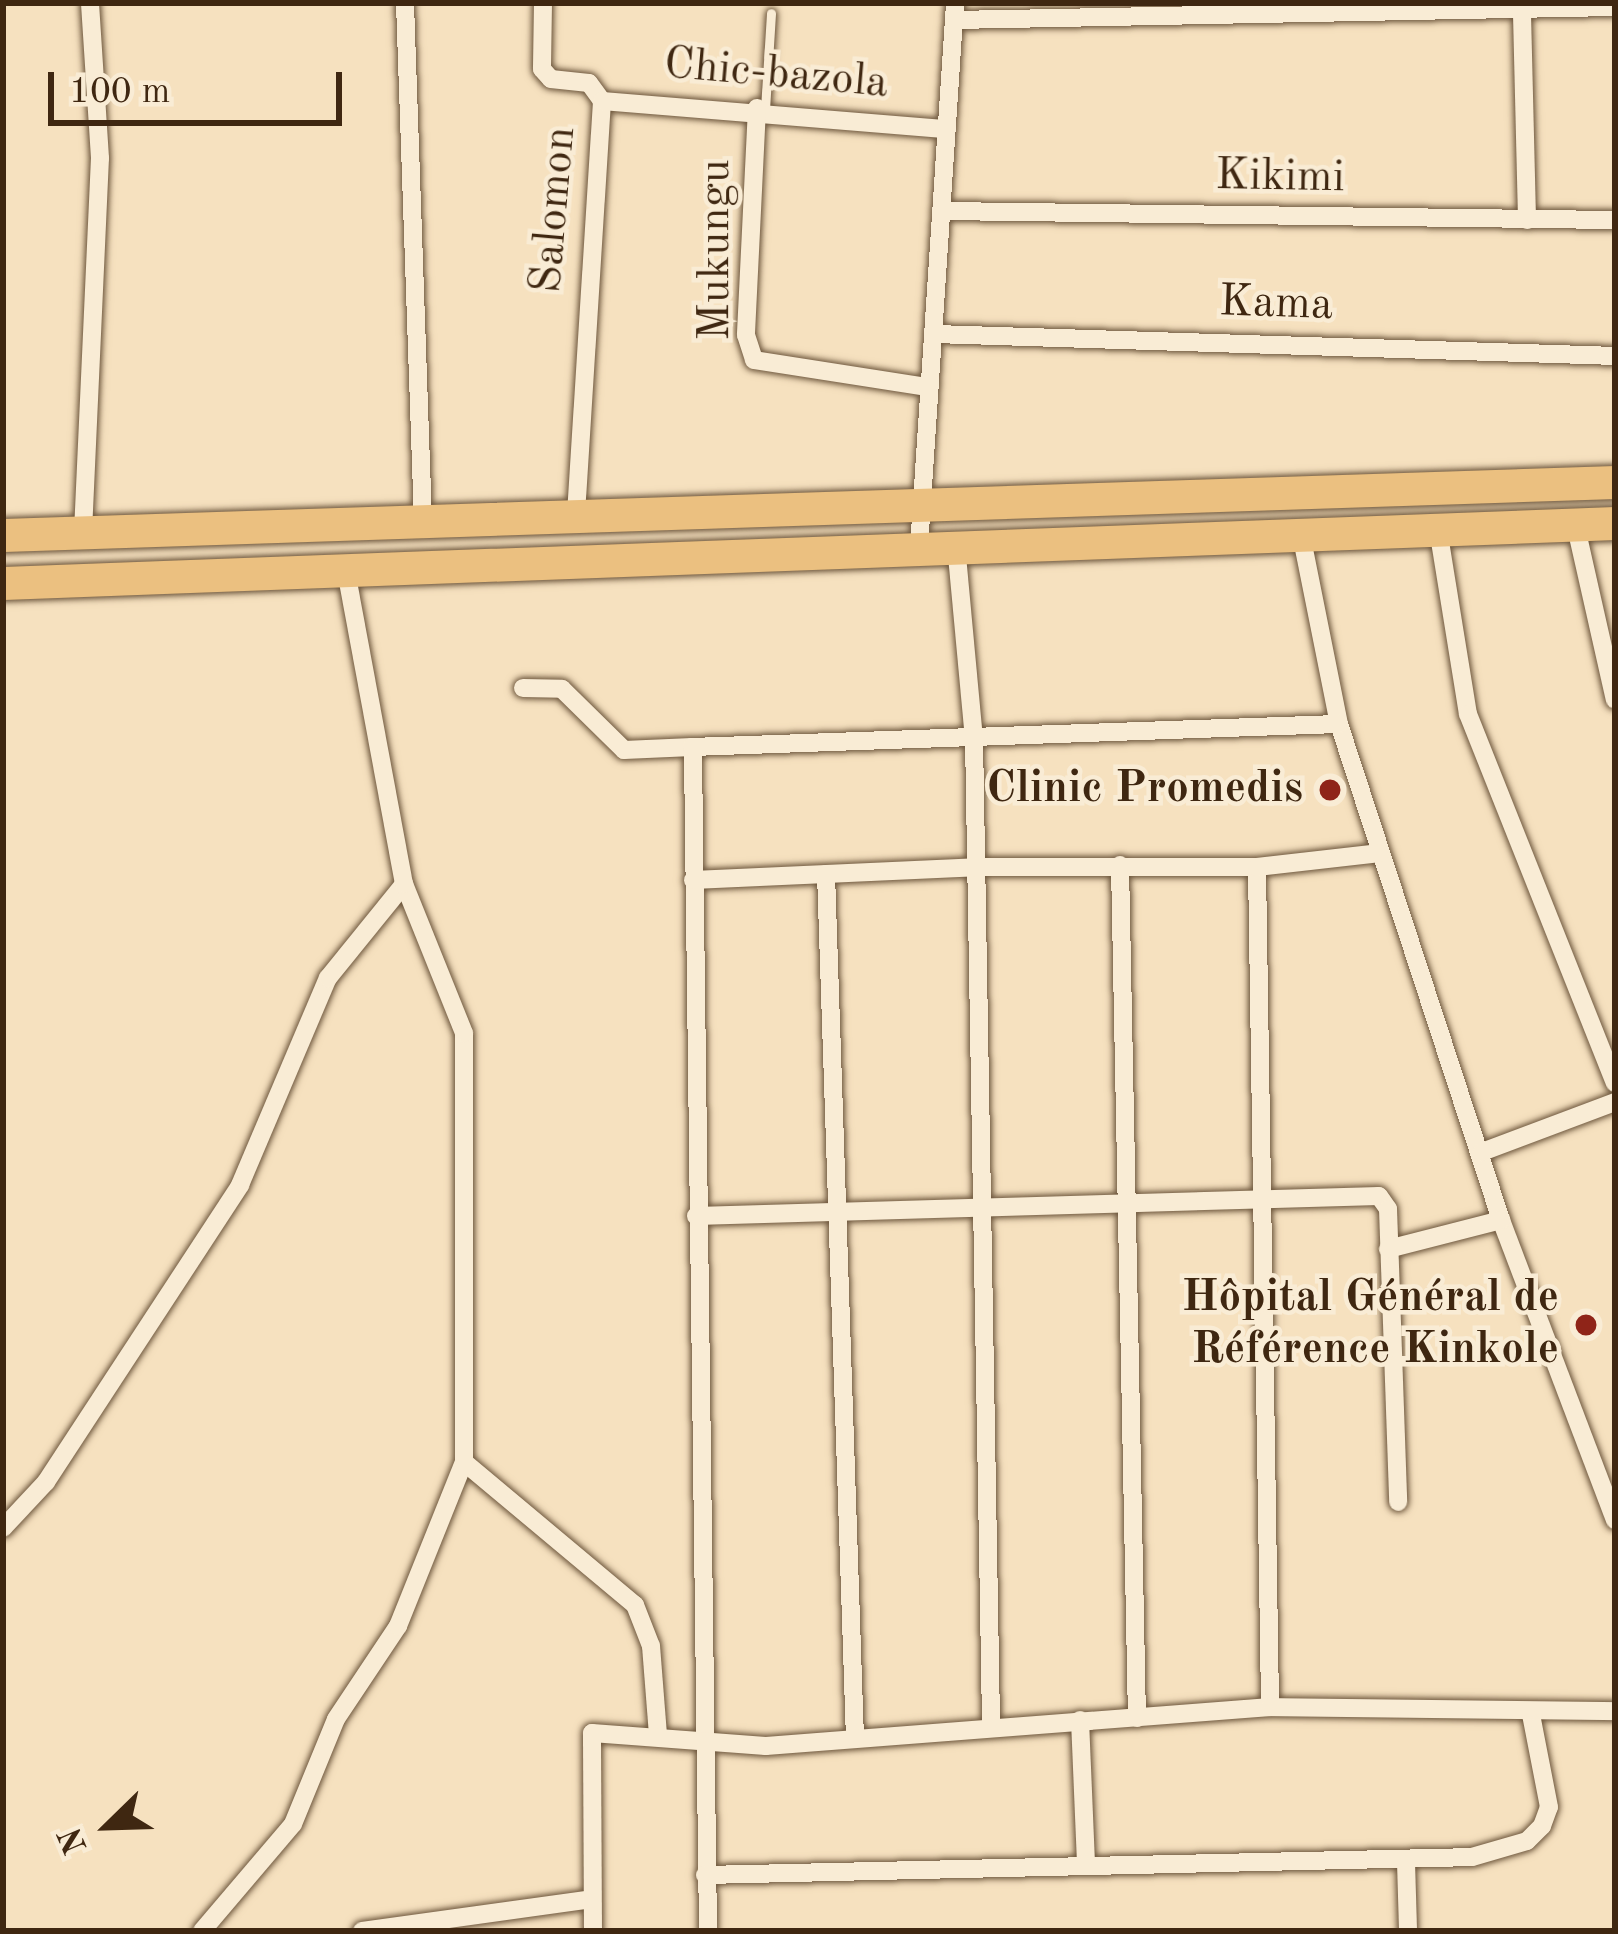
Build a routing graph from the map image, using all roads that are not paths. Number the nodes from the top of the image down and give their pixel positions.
1 (90, 3) edge
2 (406, 3) edge
3 (543, 3) edge
4 (1546, 8) edge
5 (1615, 8) edge
6 (955, 12) edge
7 (771, 13) dead end
8 (1522, 14) junction
9 (602, 101) junction
10 (761, 109) junction
11 (944, 129) junction
12 (943, 211) junction
13 (1527, 220) junction
14 (1615, 220) edge
15 (934, 334) junction
16 (1615, 356) edge
17 (927, 387) junction
18 (1615, 482) edge
19 (920, 507) junction
20 (576, 516) junction
21 (423, 521) junction
22 (1575, 523) junction
23 (1615, 523) edge
24 (1438, 529) junction
25 (82, 532) junction
26 (1301, 534) junction
27 (3, 535) edge
28 (956, 545) junction
29 (919, 547) junction
30 (346, 572) junction
31 (3, 583) edge
32 (523, 688) dead end
33 (1615, 700) edge
34 (1339, 724) junction
35 (974, 738) junction
36 (692, 747) junction
37 (1380, 853) junction
38 (1120, 865) junction
39 (976, 867) junction
40 (1257, 867) junction
41 (826, 874) junction
42 (693, 880) junction
43 (404, 884) junction
44 (1615, 1083) edge
45 (1615, 1102) edge
46 (1481, 1152) junction
47 (1264, 1198) junction
48 (1127, 1202) junction
49 (988, 1206) junction
50 (839, 1212) junction
51 (696, 1216) junction
52 (1501, 1220) junction
53 (1388, 1249) junction
54 (464, 1462) junction
55 (1398, 1502) dead end
56 (1615, 1520) edge
57 (6, 1521) edge
58 (1270, 1707) junction
59 (1615, 1712) edge
60 (1532, 1714) junction
61 (1137, 1718) junction
62 (1080, 1720) junction
63 (991, 1724) junction
64 (658, 1733) junction
65 (855, 1739) junction
66 (707, 1741) junction
67 (1406, 1862) junction
68 (1086, 1863) junction
69 (705, 1875) junction
70 (592, 1899) junction
71 (202, 1931) edge
72 (362, 1931) edge
73 (593, 1931) edge
74 (708, 1931) edge
75 (1408, 1931) edge

1 - 25 street
2 - 21 street
3 - 9 street, Salomon
4 - 5 street
4 - 8 street
6 - 8 street
6 - 11 street
7 - 10 lane
8 - 13 street
9 - 10 street, Chic-bazola
9 - 20 street, Salomon
10 - 11 street, Chic-bazola
10 - 17 street, Mukungu
11 - 12 street
12 - 13 street, Kikimi
12 - 15 street
13 - 14 street, Kikimi
15 - 16 street, Kama
15 - 17 street
17 - 19 street
18 - 19 highway
19 - 20 highway
19 - 29 street
20 - 21 highway
21 - 25 highway
22 - 23 highway
22 - 24 highway
22 - 33 street
24 - 26 highway
24 - 44 street
25 - 27 highway
26 - 28 highway
26 - 34 street
28 - 29 highway
28 - 35 street
29 - 30 highway
30 - 31 highway
30 - 43 street
32 - 36 street
34 - 35 street
34 - 37 street
35 - 36 street
35 - 39 street
36 - 42 street
37 - 40 street
37 - 46 street
38 - 39 street
38 - 40 street
38 - 48 street
39 - 41 street
39 - 49 street
40 - 47 street
41 - 42 street
41 - 50 street
42 - 51 street
43 - 54 street
43 - 57 street
45 - 46 street
46 - 52 street
47 - 48 street
47 - 53 street
47 - 58 street
48 - 49 street
48 - 61 street
49 - 50 street
49 - 63 street
50 - 51 street
50 - 65 street
51 - 66 street
52 - 53 street
52 - 56 street
53 - 55 street
54 - 64 street
54 - 71 street
58 - 60 street
58 - 61 street
59 - 60 street
60 - 67 street
61 - 62 street
62 - 63 street
62 - 68 street
63 - 65 street
64 - 66 street
64 - 70 street
65 - 66 street
66 - 69 street
67 - 68 street
67 - 75 street
68 - 69 street
69 - 74 street
70 - 72 street
70 - 73 street

